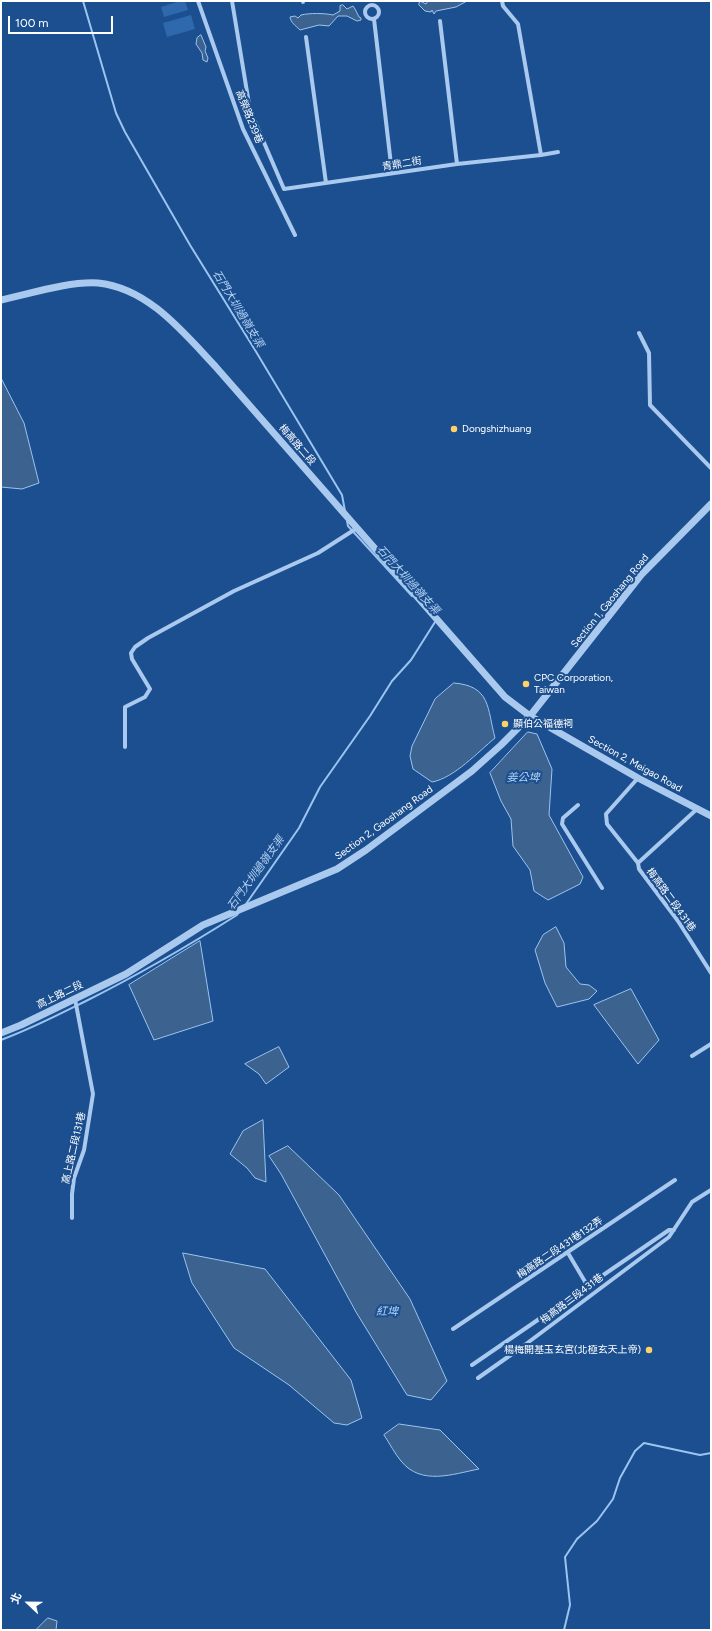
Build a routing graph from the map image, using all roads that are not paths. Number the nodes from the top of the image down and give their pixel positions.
1 (198, 1) edge
2 (232, 1) edge
3 (371, 3) edge
4 (502, 3) edge
5 (374, 19) junction
6 (440, 21) dead end
7 (306, 37) dead end
8 (558, 152) dead end
9 (541, 155) junction
10 (457, 164) junction
11 (392, 173) junction
12 (326, 183) junction
13 (295, 234) dead end
14 (1, 300) edge
15 (639, 333) dead end
16 (711, 468) edge
17 (711, 504) edge
18 (357, 528) junction
19 (530, 716) junction
20 (125, 747) dead end
21 (638, 778) junction
22 (578, 805) dead end
23 (697, 809) junction
24 (711, 816) edge
25 (638, 862) junction
26 (602, 888) dead end
27 (711, 973) edge
28 (75, 1001) junction
29 (1, 1033) edge
30 (711, 1044) edge
31 (692, 1056) dead end
32 (675, 1180) dead end
33 (711, 1190) edge
34 (72, 1218) dead end
35 (674, 1230) junction
36 (568, 1252) junction
37 (587, 1285) junction
38 (453, 1329) dead end
39 (472, 1365) dead end
40 (478, 1378) dead end

1 - 13 street, 高榮路239巷
2 - 12 street, 青鼎二街
3 - 5 street
3 - 5 street
4 - 9 street
5 - 11 street
6 - 10 street
7 - 12 street
8 - 9 street, 青鼎二街
9 - 10 street, 青鼎二街
10 - 11 street, 青鼎二街
11 - 12 street, 青鼎二街
14 - 18 street, 梅高路二段
15 - 16 street
17 - 19 street, Section 1, Gaoshang Road
18 - 19 street, 梅高路二段
18 - 20 street
19 - 21 street, Section 2, Meigao Road
19 - 28 street, Section 2, Gaoshang Road
21 - 23 street, Section 2, Meigao Road
21 - 25 street
22 - 26 street
23 - 24 street, Section 2, Meigao Road
23 - 25 street, 梅高路二段431巷
25 - 27 street, 梅高路二段431巷
28 - 29 street, 高上路二段
28 - 34 street, 高上路二段131巷
30 - 31 street
32 - 36 street, 梅高路二段431巷132弄
33 - 35 street, 梅高路二段431巷
35 - 37 street, 梅高路二段431巷
35 - 40 street, 梅高路二段431巷
36 - 37 street
36 - 38 street, 梅高路二段431巷132弄
37 - 39 street, 梅高路二段431巷

